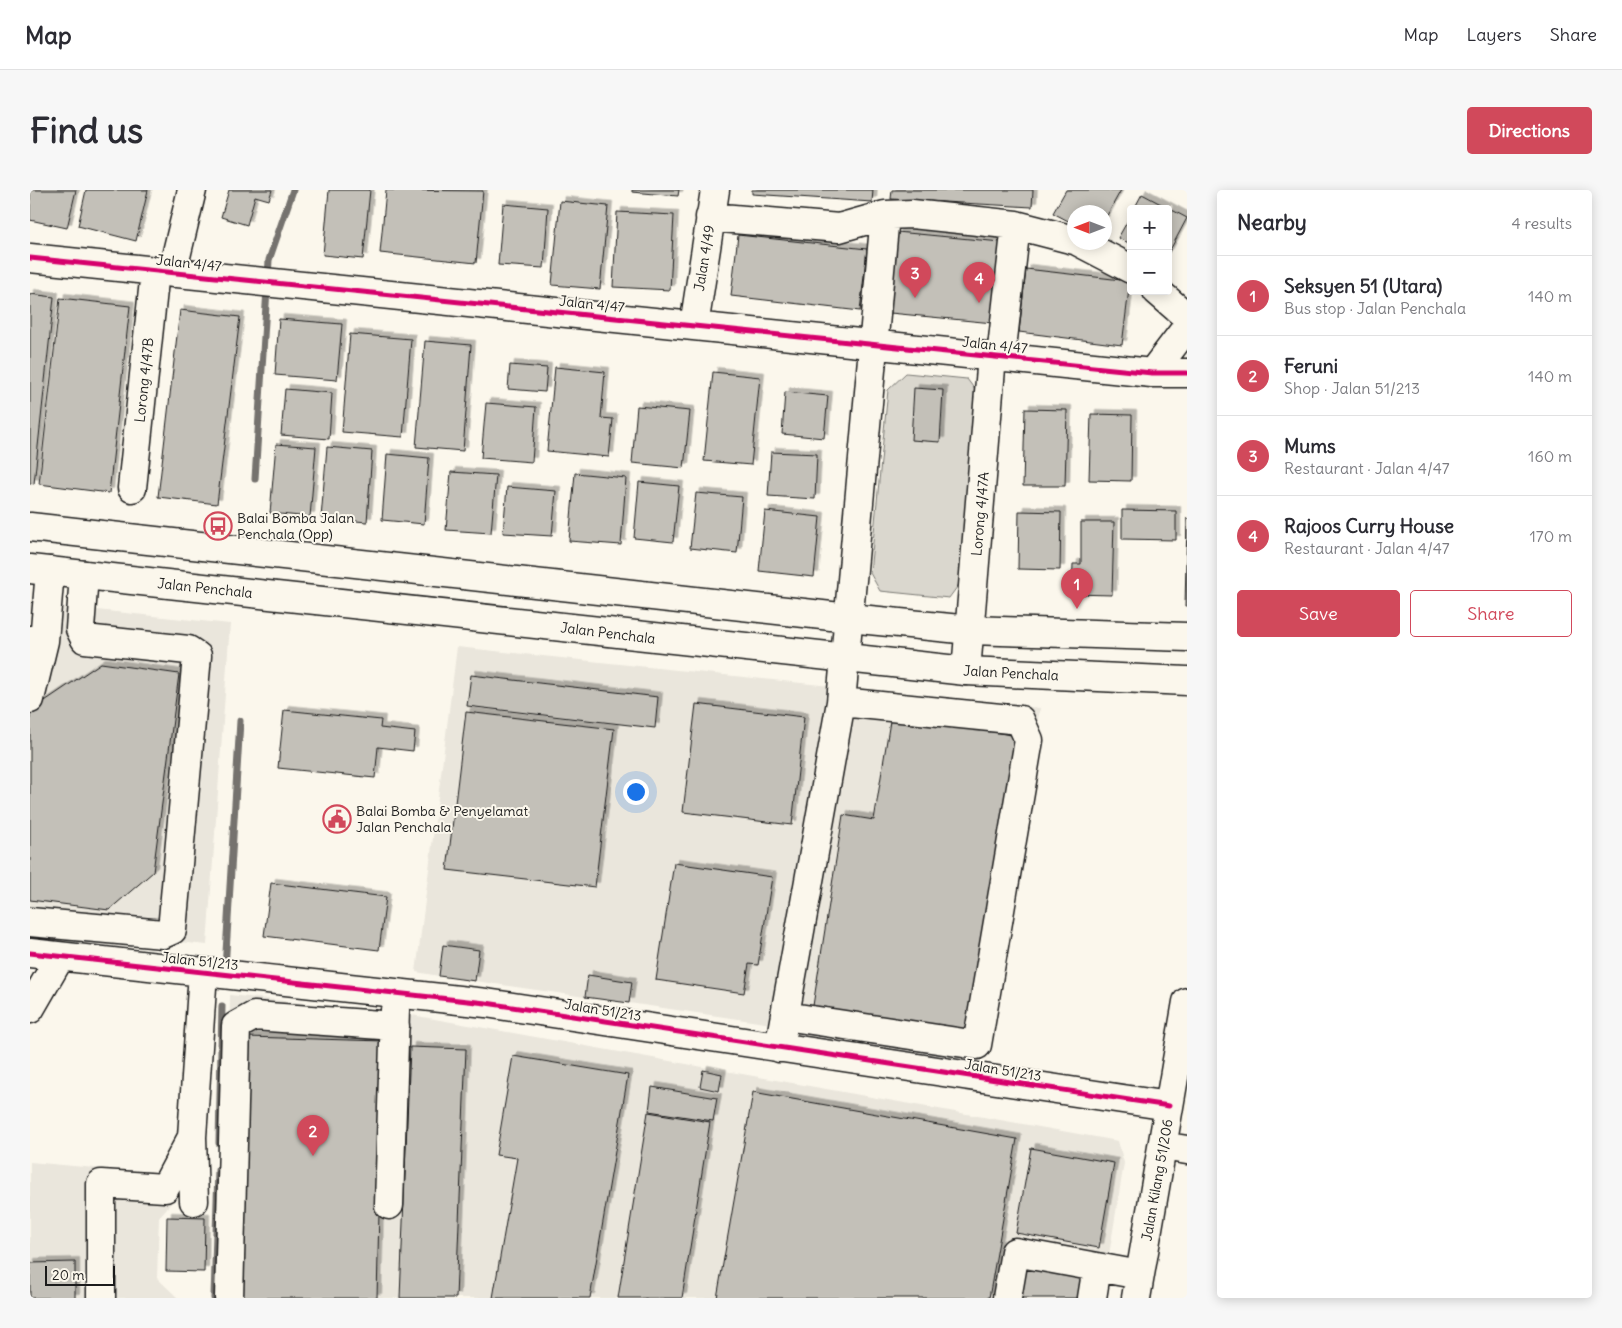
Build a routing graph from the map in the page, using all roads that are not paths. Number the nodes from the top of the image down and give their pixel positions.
1 (192, 190) edge
2 (715, 190) edge
3 (886, 215) junction
4 (710, 217) junction
5 (1016, 225) junction
6 (1067, 238) edge
7 (1095, 250) edge
8 (30, 258) edge
9 (1127, 266) edge
10 (164, 272) junction
11 (1162, 295) edge
12 (1187, 317) edge
13 (694, 326) junction
14 (1187, 327) edge
15 (874, 345) junction
16 (997, 357) junction
17 (1152, 372) junction
18 (1187, 373) edge
19 (132, 488) dead end
20 (30, 527) edge
21 (360, 564) junction
22 (40, 570) edge
23 (84, 575) junction
24 (356, 605) junction
25 (849, 618) junction
26 (970, 630) junction
27 (1187, 637) edge
28 (37, 640) edge
29 (845, 659) junction
30 (966, 671) junction
31 (1187, 682) edge
32 (30, 699) edge
33 (841, 702) junction
34 (30, 922) edge
35 (30, 953) edge
36 (60, 956) junction
37 (203, 972) junction
38 (292, 982) junction
39 (396, 994) junction
40 (1187, 1002) edge
41 (30, 1008) edge
42 (785, 1016) junction
43 (290, 1019) junction
44 (395, 1026) junction
45 (779, 1048) junction
46 (1169, 1106) junction
47 (192, 1138) junction
48 (1175, 1148) edge
49 (232, 1158) junction
50 (194, 1201) dead end
51 (390, 1205) dead end
52 (1097, 1267) junction
53 (1138, 1286) edge
54 (101, 1298) edge
55 (230, 1298) edge
56 (1007, 1298) edge
57 (1092, 1298) edge

1 - 10 street, Lorong 4/47B
2 - 4 street, Jalan 4/49
3 - 4 street
3 - 5 street
3 - 15 street
4 - 13 street, Jalan 4/49
5 - 6 street
5 - 16 street, Lorong 4/47A
7 - 9 street
8 - 10 street, Jalan 4/47
10 - 13 street, Jalan 4/47
10 - 19 street, Lorong 4/47B
11 - 12 street
13 - 15 street, Jalan 4/47
14 - 17 street
15 - 16 street, Jalan 4/47
15 - 25 street
16 - 17 street, Jalan 4/47
16 - 26 street, Lorong 4/47A
17 - 18 street, Jalan 4/47
20 - 21 street
21 - 24 street
21 - 25 street
22 - 23 street, Jalan Penchala
22 - 28 street
23 - 24 street, Jalan Penchala
23 - 34 street
24 - 29 street, Jalan Penchala
25 - 26 street
25 - 29 street
26 - 27 street
26 - 30 street, Lorong 4/47A
28 - 32 street
29 - 30 street, Jalan Penchala
29 - 33 street
30 - 31 street, Jalan Penchala
33 - 42 street
33 - 42 street
35 - 36 street, Jalan 51/213
36 - 37 street, Jalan 51/213
36 - 41 street
37 - 38 street, Jalan 51/213
37 - 47 street
38 - 39 street, Jalan 51/213
38 - 43 street
39 - 44 street
39 - 45 street, Jalan 51/213
40 - 46 street, Jalan Kilang 51/206
42 - 45 street
43 - 44 street
43 - 49 street
44 - 51 street
45 - 46 street, Jalan 51/213
46 - 48 street, Jalan Kilang 51/206
47 - 49 street
47 - 50 street
47 - 54 street
48 - 53 street, Jalan Kilang 51/206
49 - 55 street
52 - 53 street
52 - 56 street
52 - 57 street

